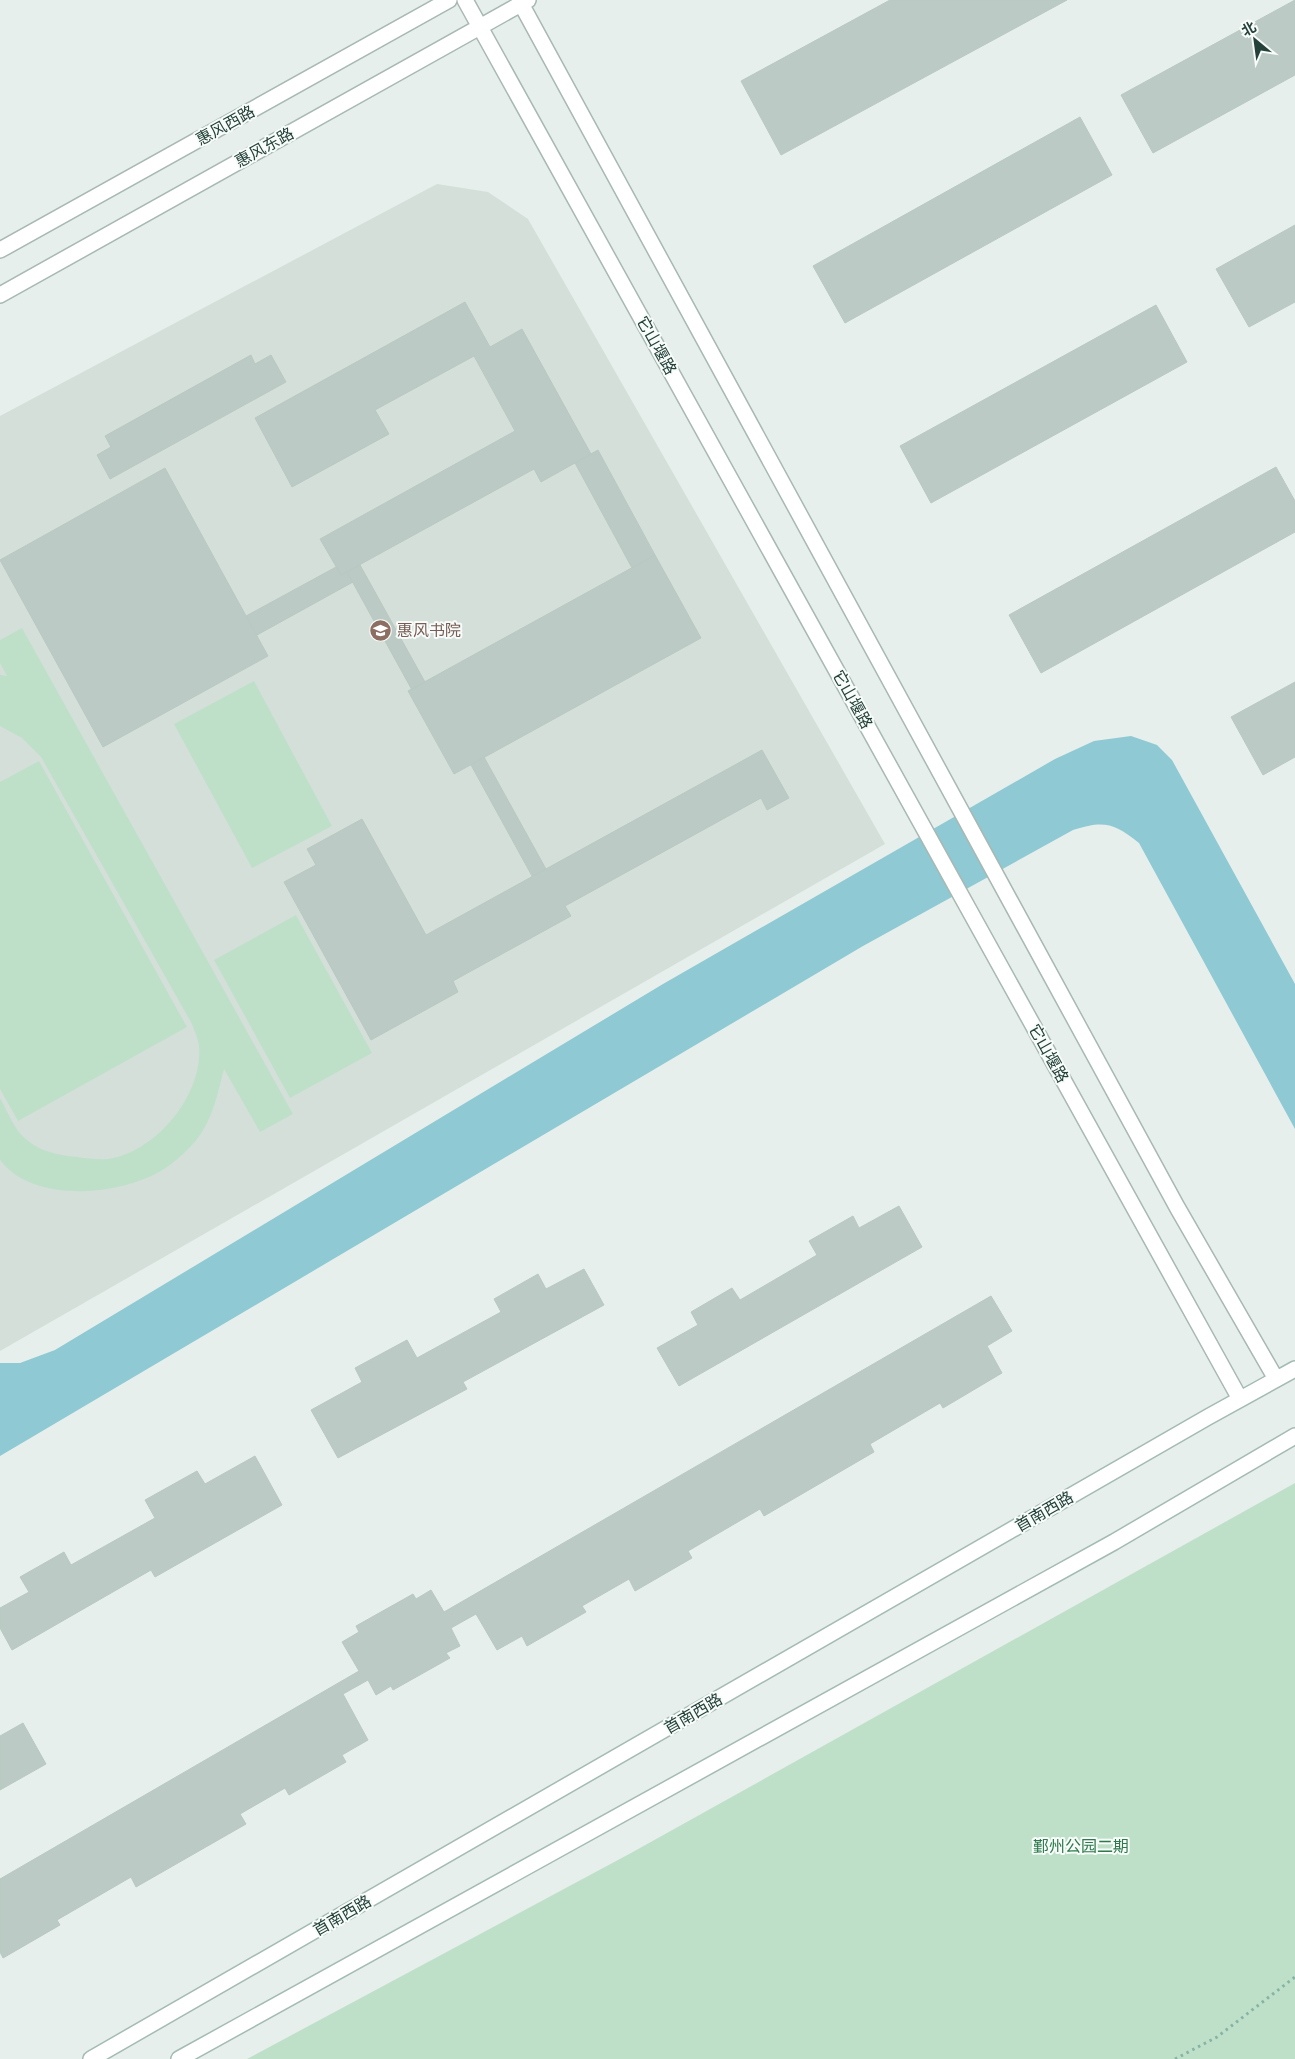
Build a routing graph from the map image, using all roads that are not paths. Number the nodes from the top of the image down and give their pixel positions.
1 (449, 0) edge
2 (465, 0) edge
3 (523, 1) edge
4 (481, 26) junction
5 (0, 250) edge
6 (0, 295) edge
7 (1295, 1369) edge
8 (1276, 1379) junction
9 (1240, 1399) junction
10 (1295, 1436) edge
11 (92, 2059) edge
12 (179, 2059) edge

1 - 5 street, 惠风西路
2 - 4 street, 它山堰路
3 - 4 street, 惠风东路
3 - 8 street
4 - 6 street, 惠风东路
4 - 9 street, 它山堰路
7 - 8 street, 首南西路
8 - 9 street, 首南西路
9 - 11 street, 首南西路
10 - 12 street

